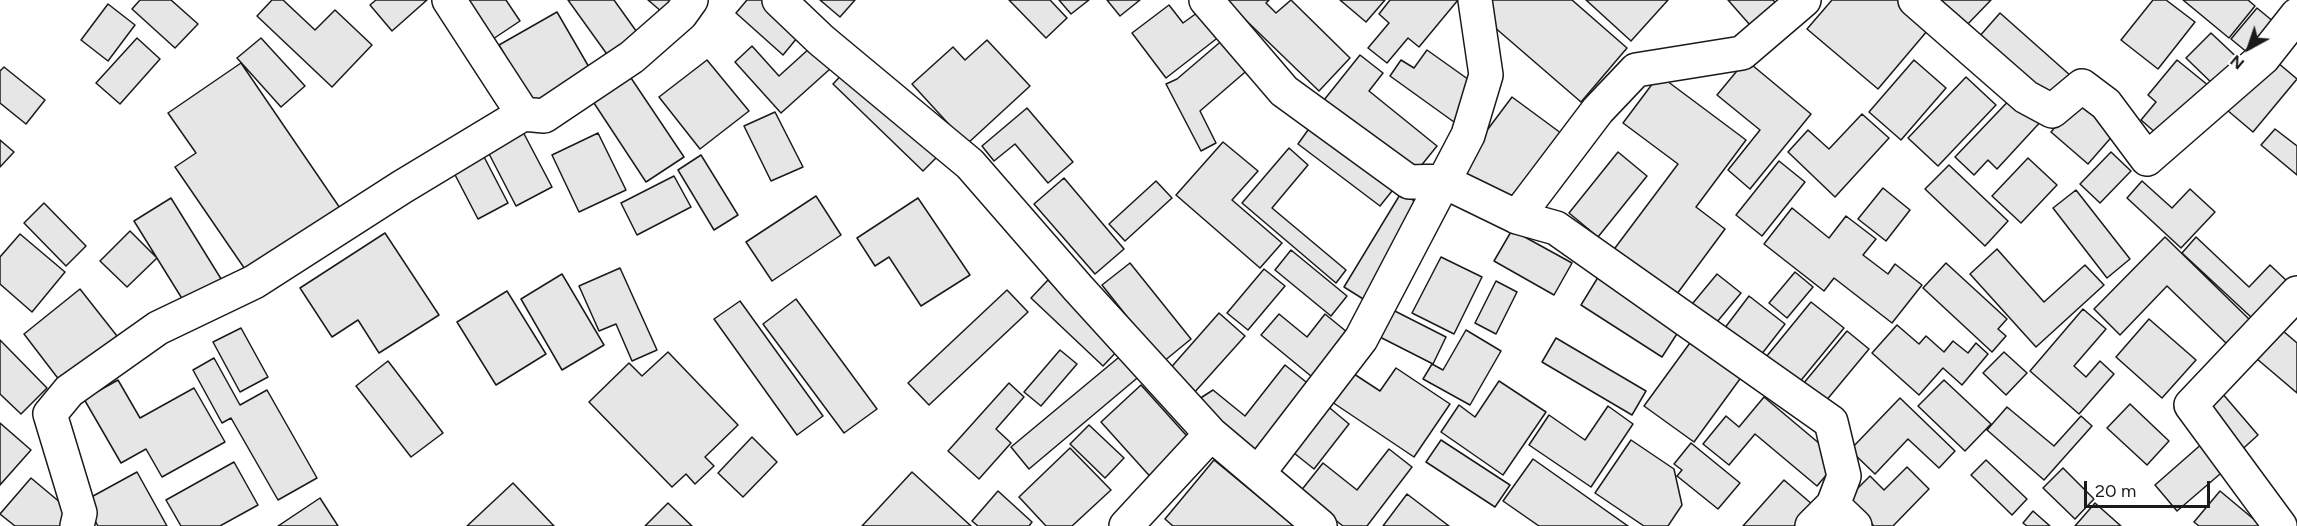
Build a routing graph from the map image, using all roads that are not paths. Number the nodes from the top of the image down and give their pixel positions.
1 (449, 0) edge
2 (691, 0) edge
3 (779, 0) edge
4 (1206, 0) edge
5 (1475, 0) edge
6 (1804, 0) edge
7 (1915, 0) edge
8 (2297, 15) edge
9 (523, 114) junction
10 (1443, 181) junction
11 (1517, 217) junction
12 (2297, 293) edge
13 (1212, 434) junction
14 (1259, 472) junction
15 (1833, 519) edge
16 (77, 526) edge
17 (1126, 526) edge
18 (1320, 526) edge
19 (2280, 526) edge

1 - 9 street
2 - 9 street
3 - 13 street
4 - 10 street
5 - 10 street
6 - 11 street
7 - 8 street
9 - 16 street
10 - 11 street
10 - 14 street
11 - 15 street
12 - 19 street
13 - 14 street
13 - 17 street
14 - 18 street

